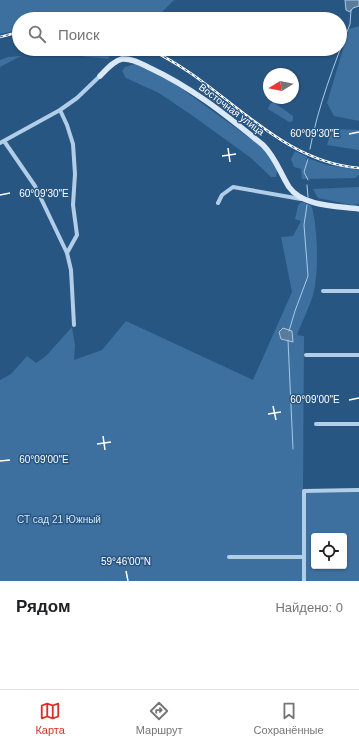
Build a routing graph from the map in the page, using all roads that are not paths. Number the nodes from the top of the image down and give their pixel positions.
1 (100, 76) joint
2 (60, 110) junction
3 (2, 142) edge
4 (302, 199) junction
5 (218, 203) dead end
6 (359, 209) edge
7 (67, 253) junction
8 (323, 291) dead end
9 (359, 291) edge
10 (74, 326) dead end
11 (306, 355) dead end
12 (359, 355) edge
13 (316, 424) dead end
14 (359, 424) edge
15 (359, 490) edge
16 (229, 557) dead end
17 (304, 557) junction
18 (304, 581) edge

1 - 2 street
1 - 4 street, Восточная улица
2 - 3 street
2 - 7 street
3 - 7 street
4 - 5 street
4 - 6 street
7 - 10 street
8 - 9 street
11 - 12 street
13 - 14 street
15 - 17 street
16 - 17 street
17 - 18 street

